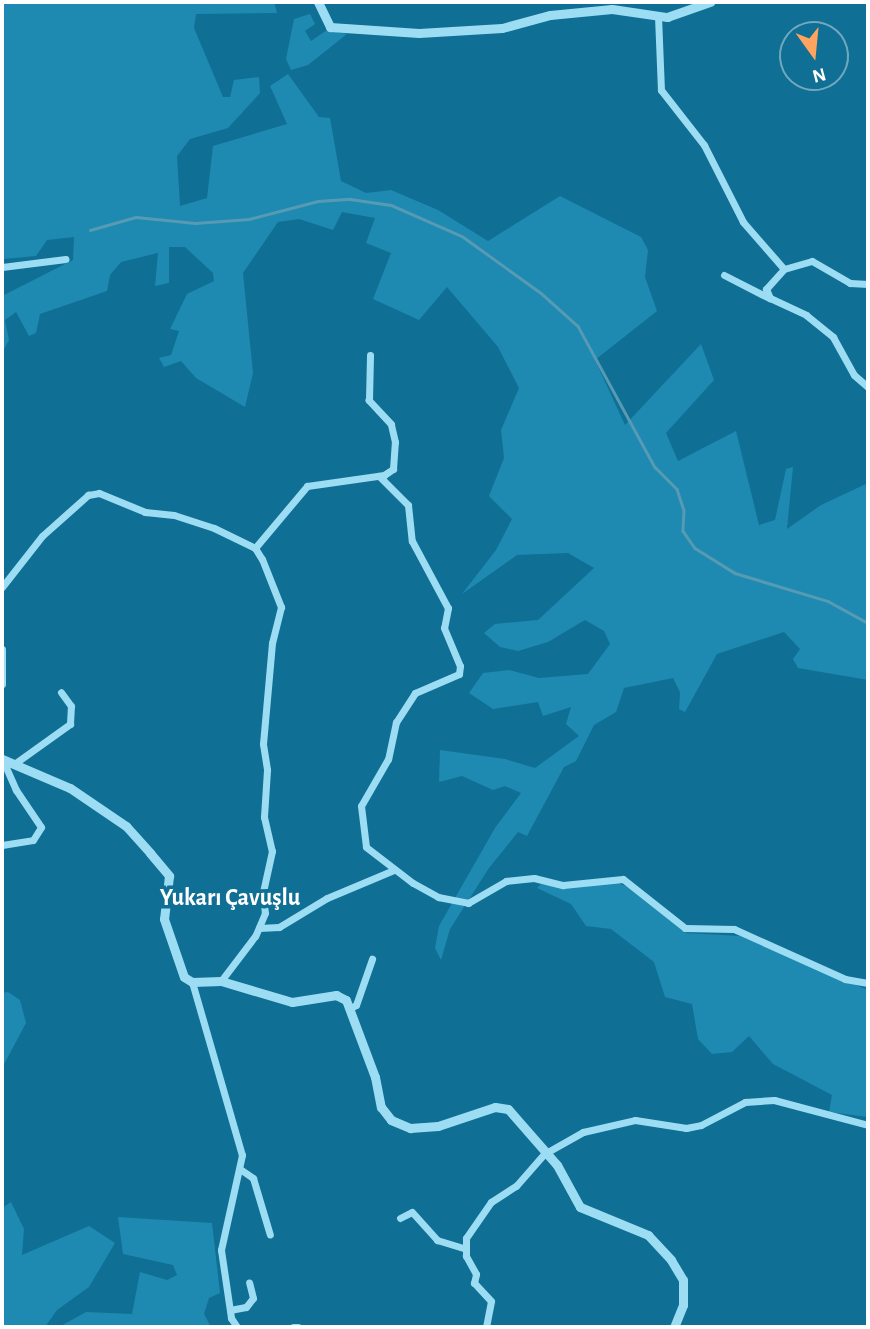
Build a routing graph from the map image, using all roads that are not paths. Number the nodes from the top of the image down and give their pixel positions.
1 (710, 2) edge
2 (320, 4) edge
3 (617, 6) edge
4 (658, 16) junction
5 (65, 259) dead end
6 (2, 267) edge
7 (783, 269) junction
8 (724, 275) dead end
9 (868, 284) edge
10 (770, 298) junction
11 (370, 355) dead end
12 (868, 387) edge
13 (379, 476) junction
14 (255, 548) junction
15 (2, 587) edge
16 (2, 649) edge
17 (2, 684) edge
18 (61, 692) dead end
19 (2, 759) edge
20 (14, 764) junction
21 (2, 845) edge
22 (394, 870) junction
23 (259, 928) junction
24 (372, 959) dead end
25 (221, 981) junction
26 (192, 982) junction
27 (868, 983) edge
28 (349, 1009) junction
29 (868, 1125) edge
30 (544, 1154) junction
31 (240, 1169) junction
32 (400, 1218) dead end
33 (271, 1235) dead end
34 (466, 1248) junction
35 (249, 1282) dead end
36 (230, 1310) junction
37 (237, 1327) edge
38 (486, 1327) edge
39 (674, 1327) edge

1 - 4 street
2 - 3 street
3 - 4 street
4 - 7 street
5 - 6 street
7 - 9 street
7 - 10 street
8 - 10 street
10 - 12 street
11 - 13 street
13 - 14 street
13 - 22 street
14 - 15 street
14 - 23 street
16 - 17 street
18 - 20 street
19 - 20 street
19 - 21 street
20 - 26 street
22 - 23 street
22 - 27 street
23 - 25 street
24 - 28 street
25 - 26 street
25 - 28 street
26 - 31 street
28 - 30 street
29 - 30 street
30 - 34 street
30 - 39 street
31 - 33 street
31 - 36 street
32 - 34 street
34 - 38 street
35 - 36 street
36 - 37 street

